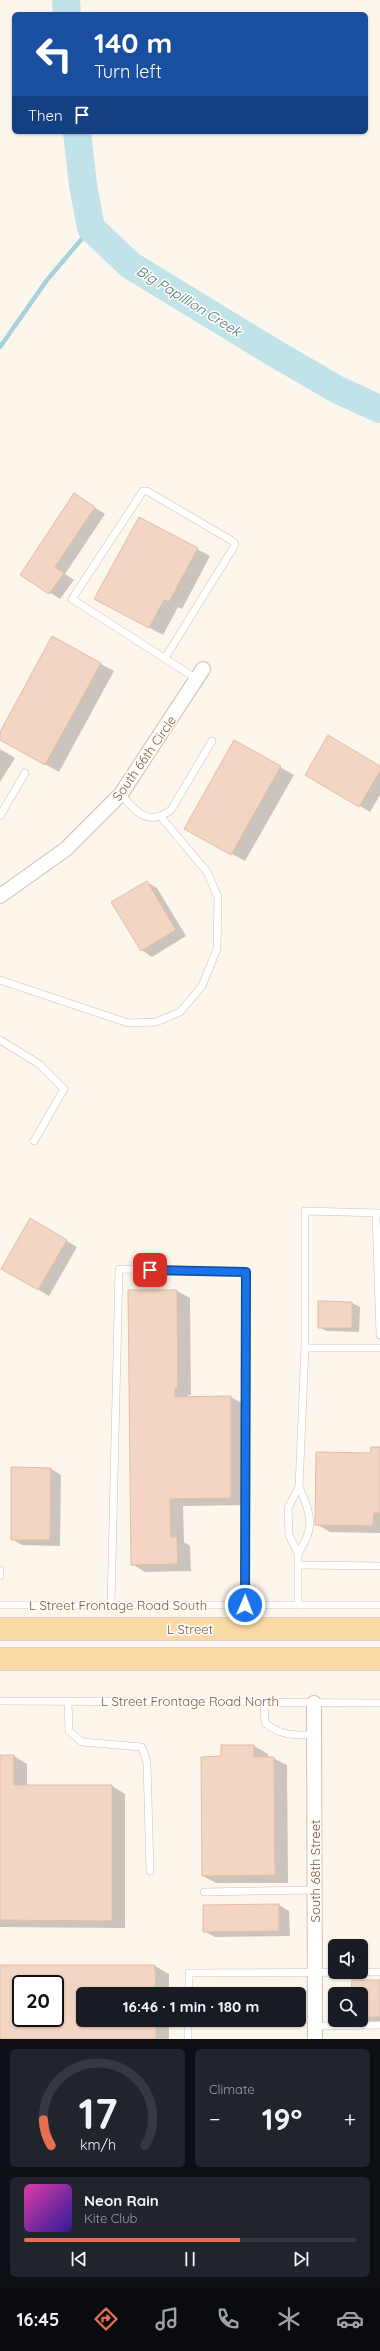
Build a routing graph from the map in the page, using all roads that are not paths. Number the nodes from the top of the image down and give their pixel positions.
1 (164, 658) junction
2 (200, 674) joint
3 (212, 741) dead end
4 (25, 773) dead end
5 (121, 794) junction
6 (0, 816) edge
7 (161, 817) junction
8 (0, 896) edge
9 (0, 980) edge
10 (0, 1040) edge
11 (34, 1141) dead end
12 (378, 1213) edge
13 (380, 1334) edge
14 (305, 1348) junction
15 (380, 1348) edge
16 (299, 1487) junction
17 (298, 1553) junction
18 (300, 1565) junction
19 (380, 1566) edge
20 (0, 1570) edge
21 (0, 1576) edge
22 (0, 1605) edge
23 (111, 1605) junction
24 (245, 1605) junction
25 (298, 1605) junction
26 (380, 1605) edge
27 (0, 1629) edge
28 (380, 1630) edge
29 (0, 1659) edge
30 (380, 1659) edge
31 (0, 1701) edge
32 (68, 1701) junction
33 (264, 1702) junction
34 (314, 1703) junction
35 (380, 1703) edge
36 (314, 1736) junction
37 (150, 1871) dead end
38 (315, 1890) junction
39 (204, 1892) dead end
40 (315, 1972) junction
41 (380, 1972) edge
42 (189, 1987) edge
43 (380, 2025) edge
44 (188, 2027) edge
45 (315, 2032) edge
46 (188, 2039) edge

1 - 1 lane
1 - 2 lane
2 - 5 street, South 66th Circle
3 - 7 lane
4 - 6 lane
5 - 7 lane
5 - 8 street, South 66th Circle
7 - 9 lane
10 - 11 lane
12 - 13 lane
12 - 14 lane
14 - 15 lane
14 - 16 lane
16 - 17 lane
16 - 17 lane
17 - 18 lane
18 - 19 lane
18 - 25 lane
20 - 21 lane
22 - 23 lane, L Street Frontage Road South
23 - 24 lane, L Street Frontage Road South
23 - 24 lane
24 - 25 lane, L Street Frontage Road South
25 - 26 lane, L Street Frontage Road South
27 - 28 main road, L Street
29 - 30 main road
31 - 32 lane, L Street Frontage Road North
32 - 33 lane, L Street Frontage Road North
32 - 37 lane
33 - 34 lane, L Street Frontage Road North
33 - 36 lane
34 - 35 lane, L Street Frontage Road North
34 - 36 street, South 68th Street
36 - 38 street, South 68th Street
38 - 39 lane
38 - 40 street, South 68th Street
40 - 41 lane
40 - 42 lane
40 - 45 street, South 68th Street
43 - 45 lane
44 - 46 lane

